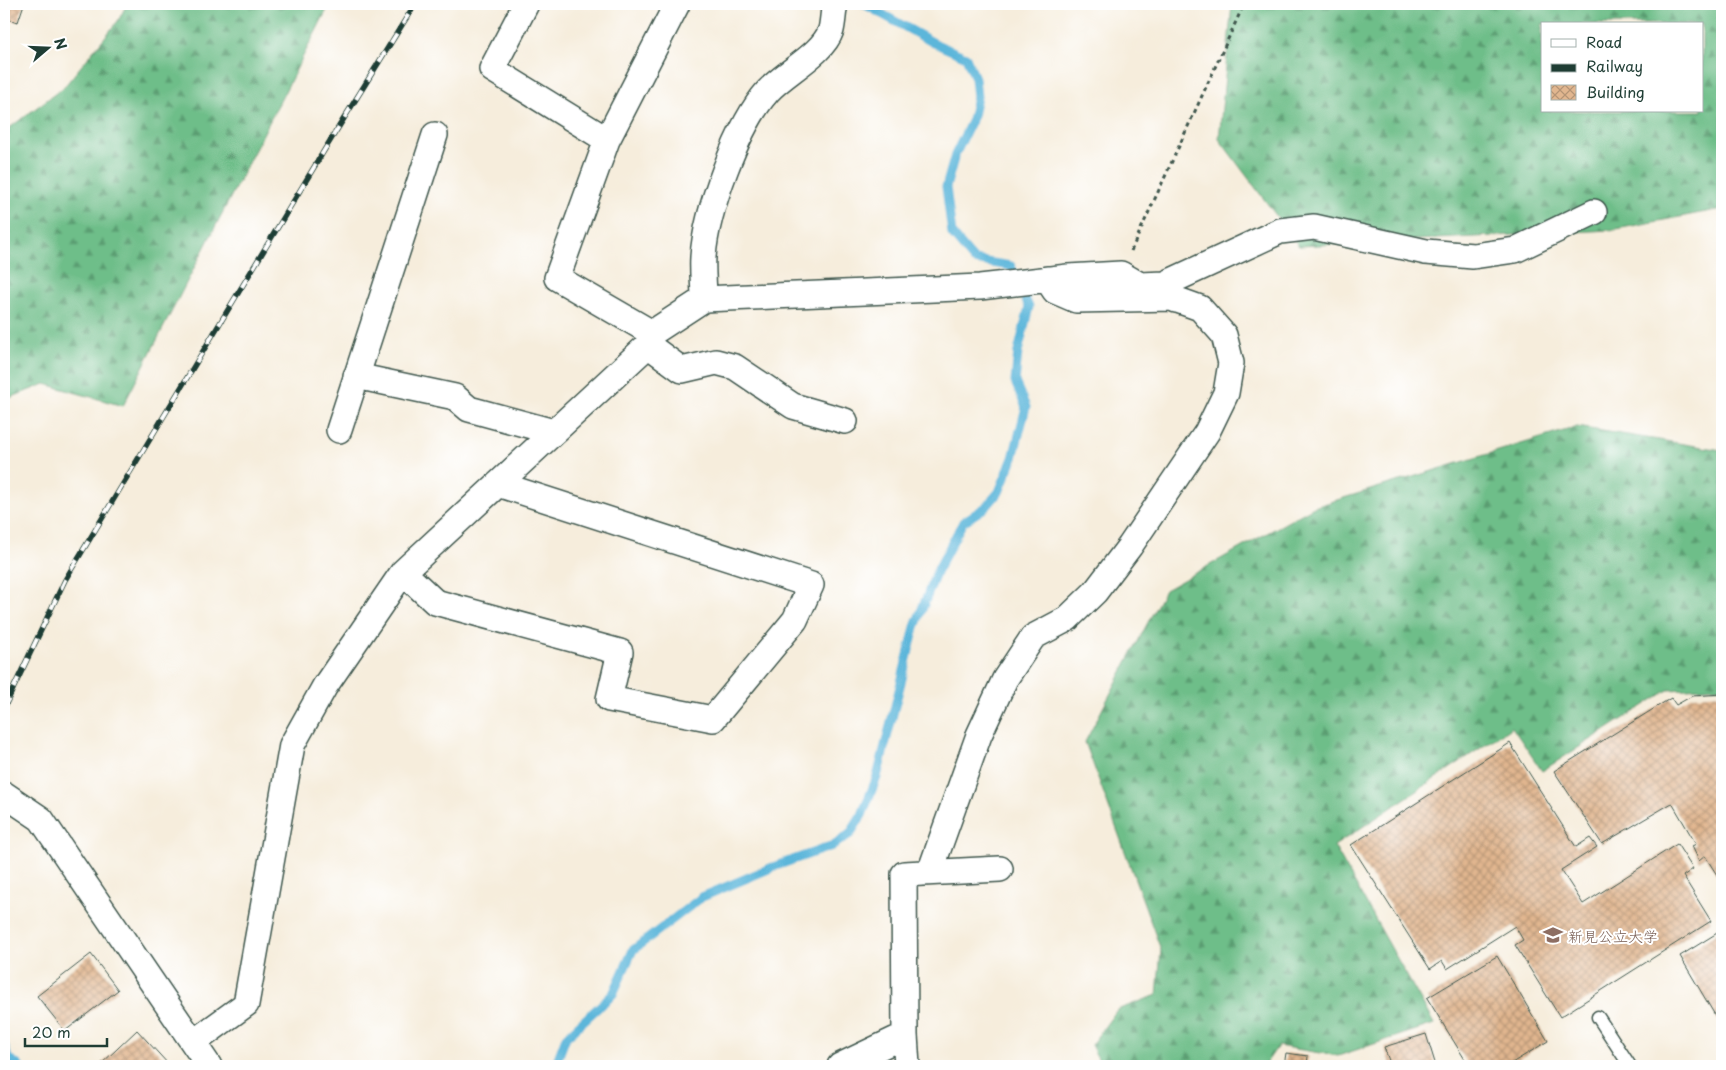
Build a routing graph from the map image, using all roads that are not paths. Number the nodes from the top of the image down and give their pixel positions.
1 (526, 4) edge
2 (676, 4) edge
3 (835, 4) edge
4 (434, 134) dead end
5 (607, 140) junction
6 (1594, 212) dead end
7 (1047, 279) junction
8 (1170, 292) junction
9 (704, 299) junction
10 (650, 339) junction
11 (356, 376) junction
12 (845, 421) dead end
13 (338, 430) dead end
14 (554, 432) junction
15 (498, 484) junction
16 (403, 572) junction
17 (4, 794) edge
18 (1000, 869) dead end
19 (930, 872) junction
20 (1598, 1017) dead end
21 (905, 1035) junction
22 (194, 1042) junction
23 (209, 1066) edge
24 (840, 1066) edge
25 (907, 1066) edge
26 (1630, 1066) edge

1 - 5 street
2 - 5 street
3 - 9 street
4 - 11 street
5 - 10 street
6 - 8 street
7 - 8 street
7 - 8 street
7 - 9 street
8 - 19 street
9 - 10 street
10 - 12 street
10 - 14 street
11 - 13 street
11 - 14 street
14 - 15 street
15 - 16 street
15 - 16 street
16 - 22 street
17 - 22 street
18 - 19 street
19 - 21 street
20 - 26 lane
21 - 24 street
21 - 25 street
22 - 23 street

